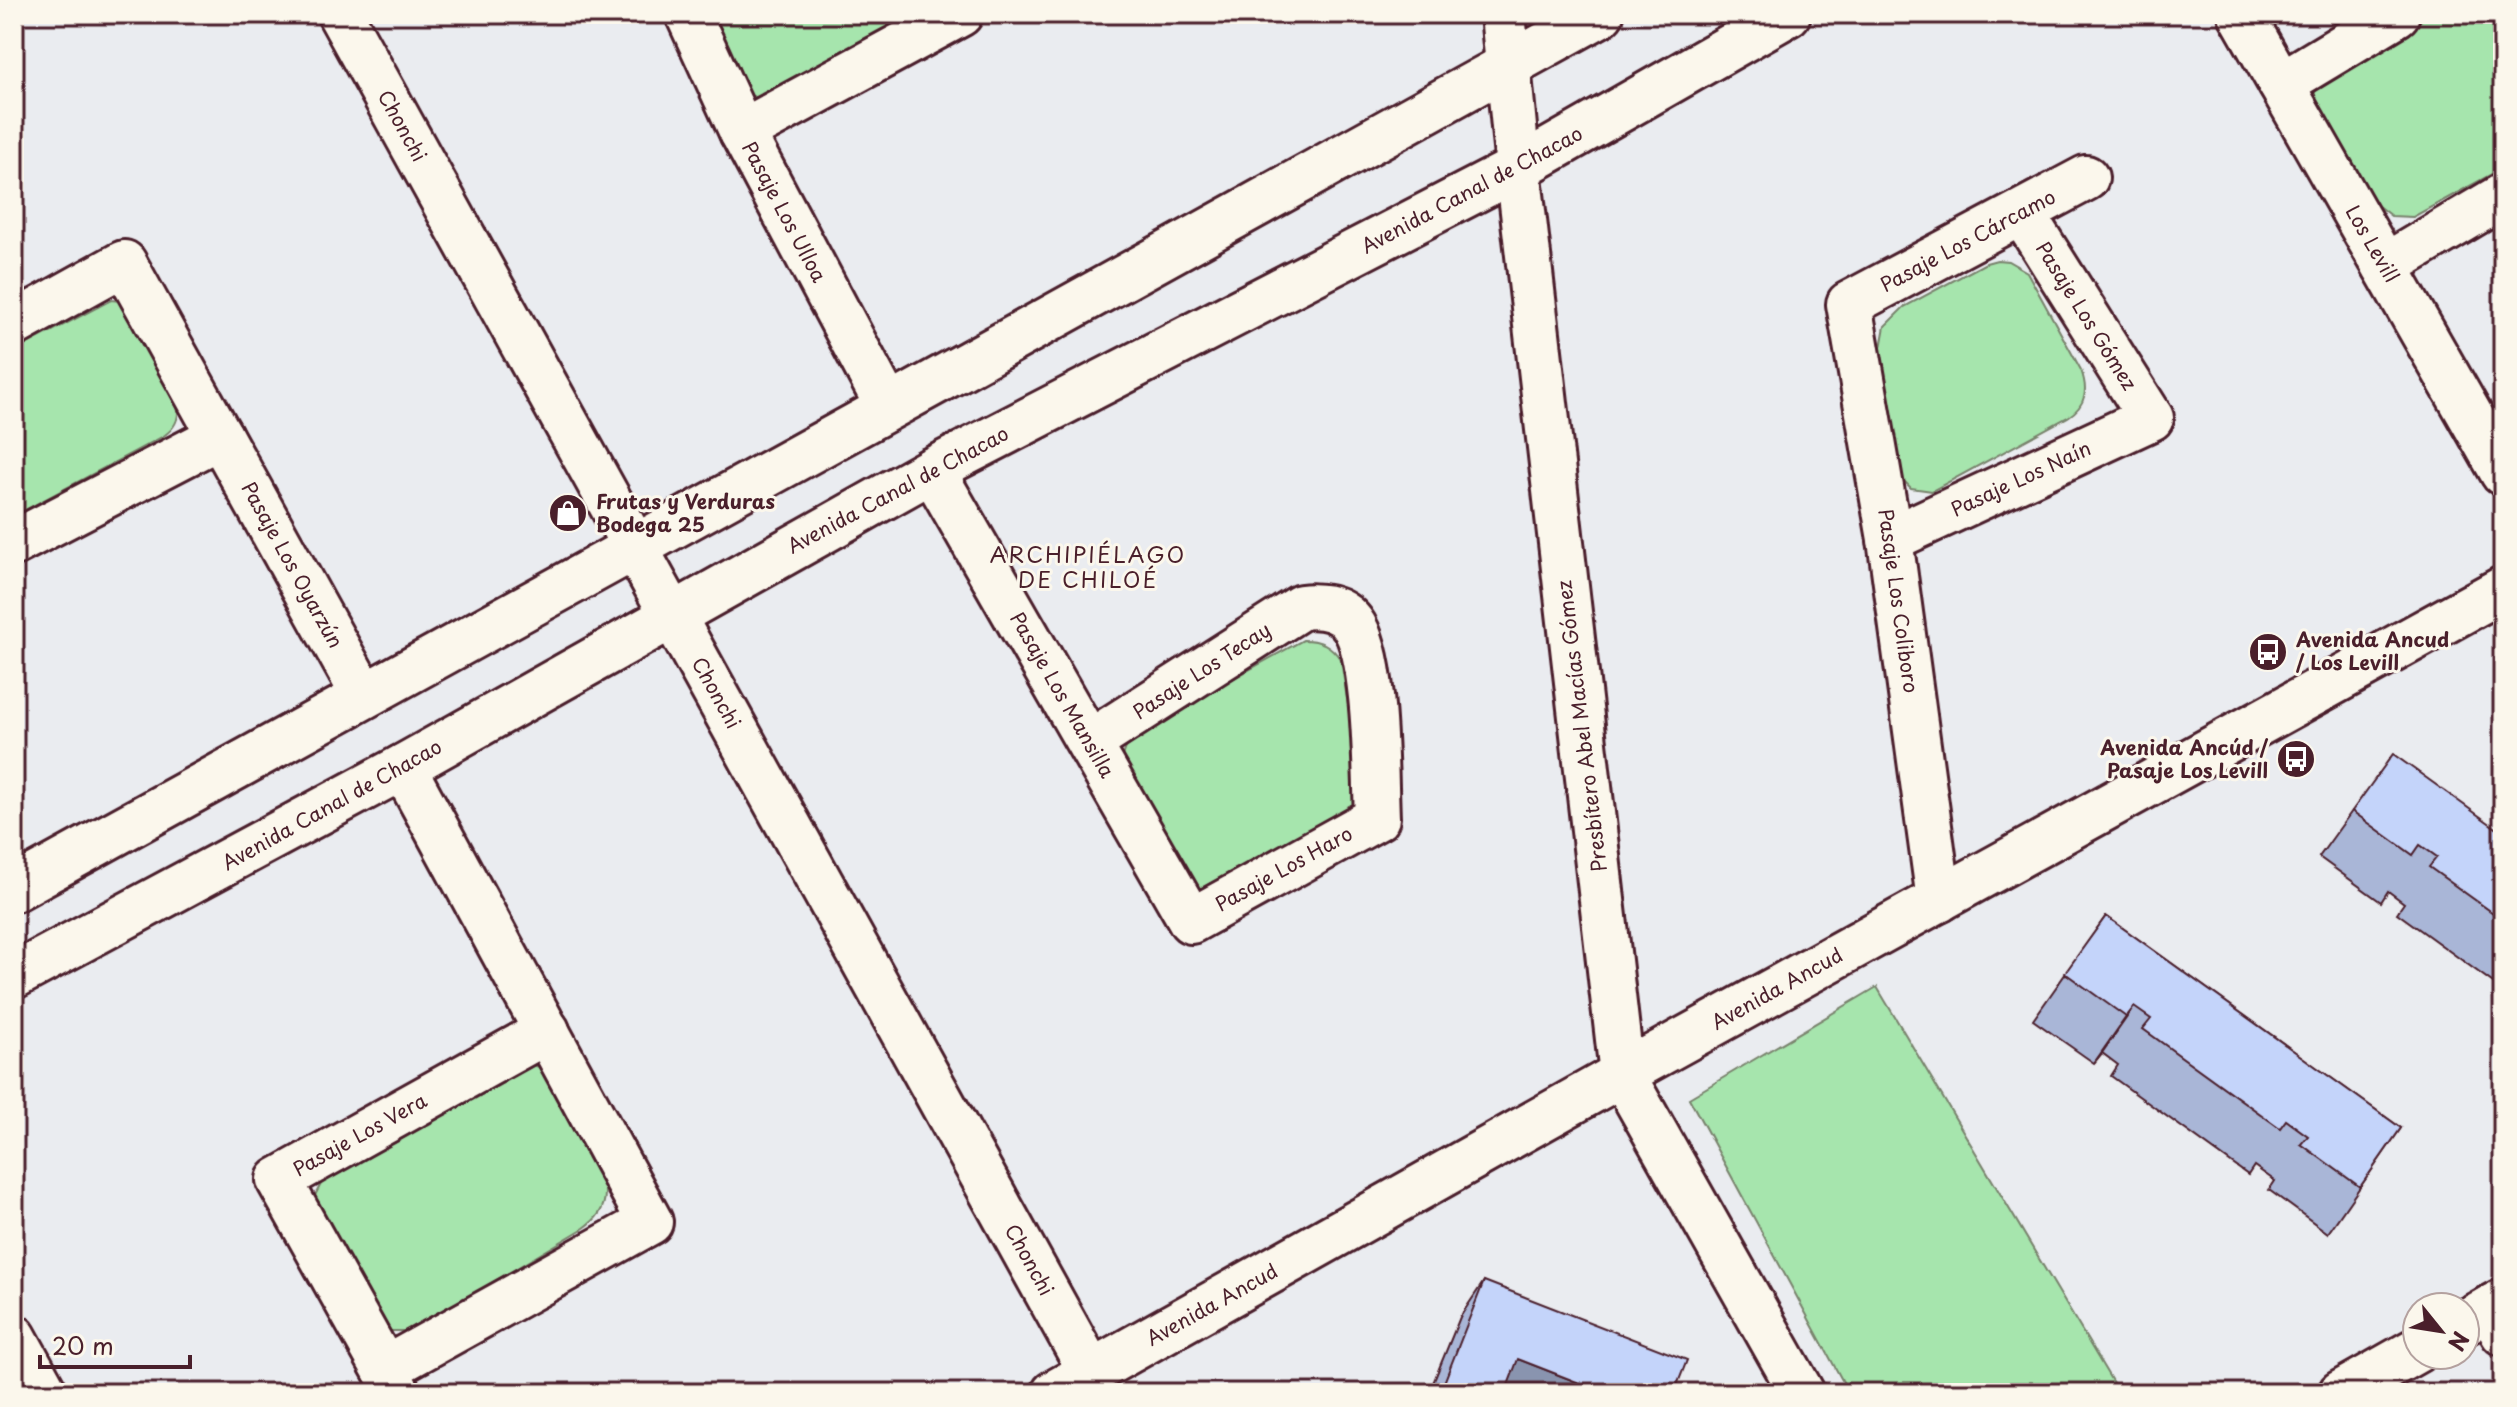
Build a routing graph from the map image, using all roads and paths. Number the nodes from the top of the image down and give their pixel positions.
1 (340, 14) edge
2 (688, 14) edge
3 (960, 14) edge
4 (1503, 14) edge
5 (1601, 14) edge
6 (1788, 14) edge
7 (2241, 14) edge
8 (2397, 14) edge
9 (1509, 65) junction
10 (2281, 84) junction
11 (742, 132) junction
12 (1518, 168) junction
13 (2086, 178) dead end
14 (2503, 196) edge
15 (2022, 213) junction
16 (2385, 266) junction
17 (1849, 304) joint
18 (14, 324) edge
19 (888, 407) junction
20 (2151, 418) joint
21 (220, 436) junction
22 (932, 470) junction
23 (2503, 473) edge
24 (1890, 539) junction
25 (14, 543) edge
26 (634, 549) junction
27 (2503, 589) edge
28 (672, 614) junction
29 (363, 694) junction
30 (1089, 743) junction
31 (403, 767) junction
32 (1377, 818) joint
33 (14, 889) edge
34 (1939, 900) junction
35 (1191, 921) joint
36 (14, 976) edge
37 (547, 1031) junction
38 (1622, 1074) junction
39 (14, 1337) edge
40 (2401, 1359) edge
41 (1091, 1372) junction
42 (391, 1381) edge
43 (45, 1393) edge
44 (1054, 1393) edge
45 (1802, 1393) edge
46 (2341, 1393) edge

1 - 26 street, Chonchi
2 - 11 street, Pasaje Los Ulloa
3 - 11 street
4 - 9 street, Presbítero Abel Macías Gómez
5 - 9 street
6 - 12 street, Avenida Canal de Chacao
7 - 10 street, Los Levill
8 - 10 street
9 - 12 street, Presbítero Abel Macías Gómez
9 - 19 street
10 - 16 street, Los Levill
11 - 19 street, Pasaje Los Ulloa
12 - 22 street, Avenida Canal de Chacao
12 - 38 street, Presbítero Abel Macías Gómez
13 - 15 street, Pasaje Los Cárcamo
14 - 16 street
15 - 17 street, Pasaje Los Cárcamo
15 - 20 street, Pasaje Los Gómez
16 - 23 street, Los Levill
17 - 24 street, Pasaje Los Coliboro
18 - 21 street, Pasaje Los Oyarzún
19 - 26 street
20 - 24 street, Pasaje Los Naín
21 - 25 street
21 - 29 street, Pasaje Los Oyarzún
22 - 28 street, Avenida Canal de Chacao
22 - 30 street, Pasaje Los Mansilla
24 - 34 street, Pasaje Los Coliboro
26 - 28 street, Chonchi
26 - 29 street
27 - 34 street, Avenida Ancud
28 - 31 street, Avenida Canal de Chacao
28 - 41 street, Chonchi
29 - 33 street
30 - 32 street, Pasaje Los Tecay
30 - 35 street, Pasaje Los Mansilla
31 - 36 street, Avenida Canal de Chacao
31 - 37 street, Pasaje Los Vera
32 - 35 street, Pasaje Los Haro
34 - 38 street, Avenida Ancud
37 - 42 street, Pasaje Los Vera
37 - 42 street, Pasaje Los Vera
38 - 41 street, Avenida Ancud
38 - 45 street, Presbítero Abel Macías Gómez
39 - 43 street
40 - 46 street
41 - 44 street, Avenida Ancud

